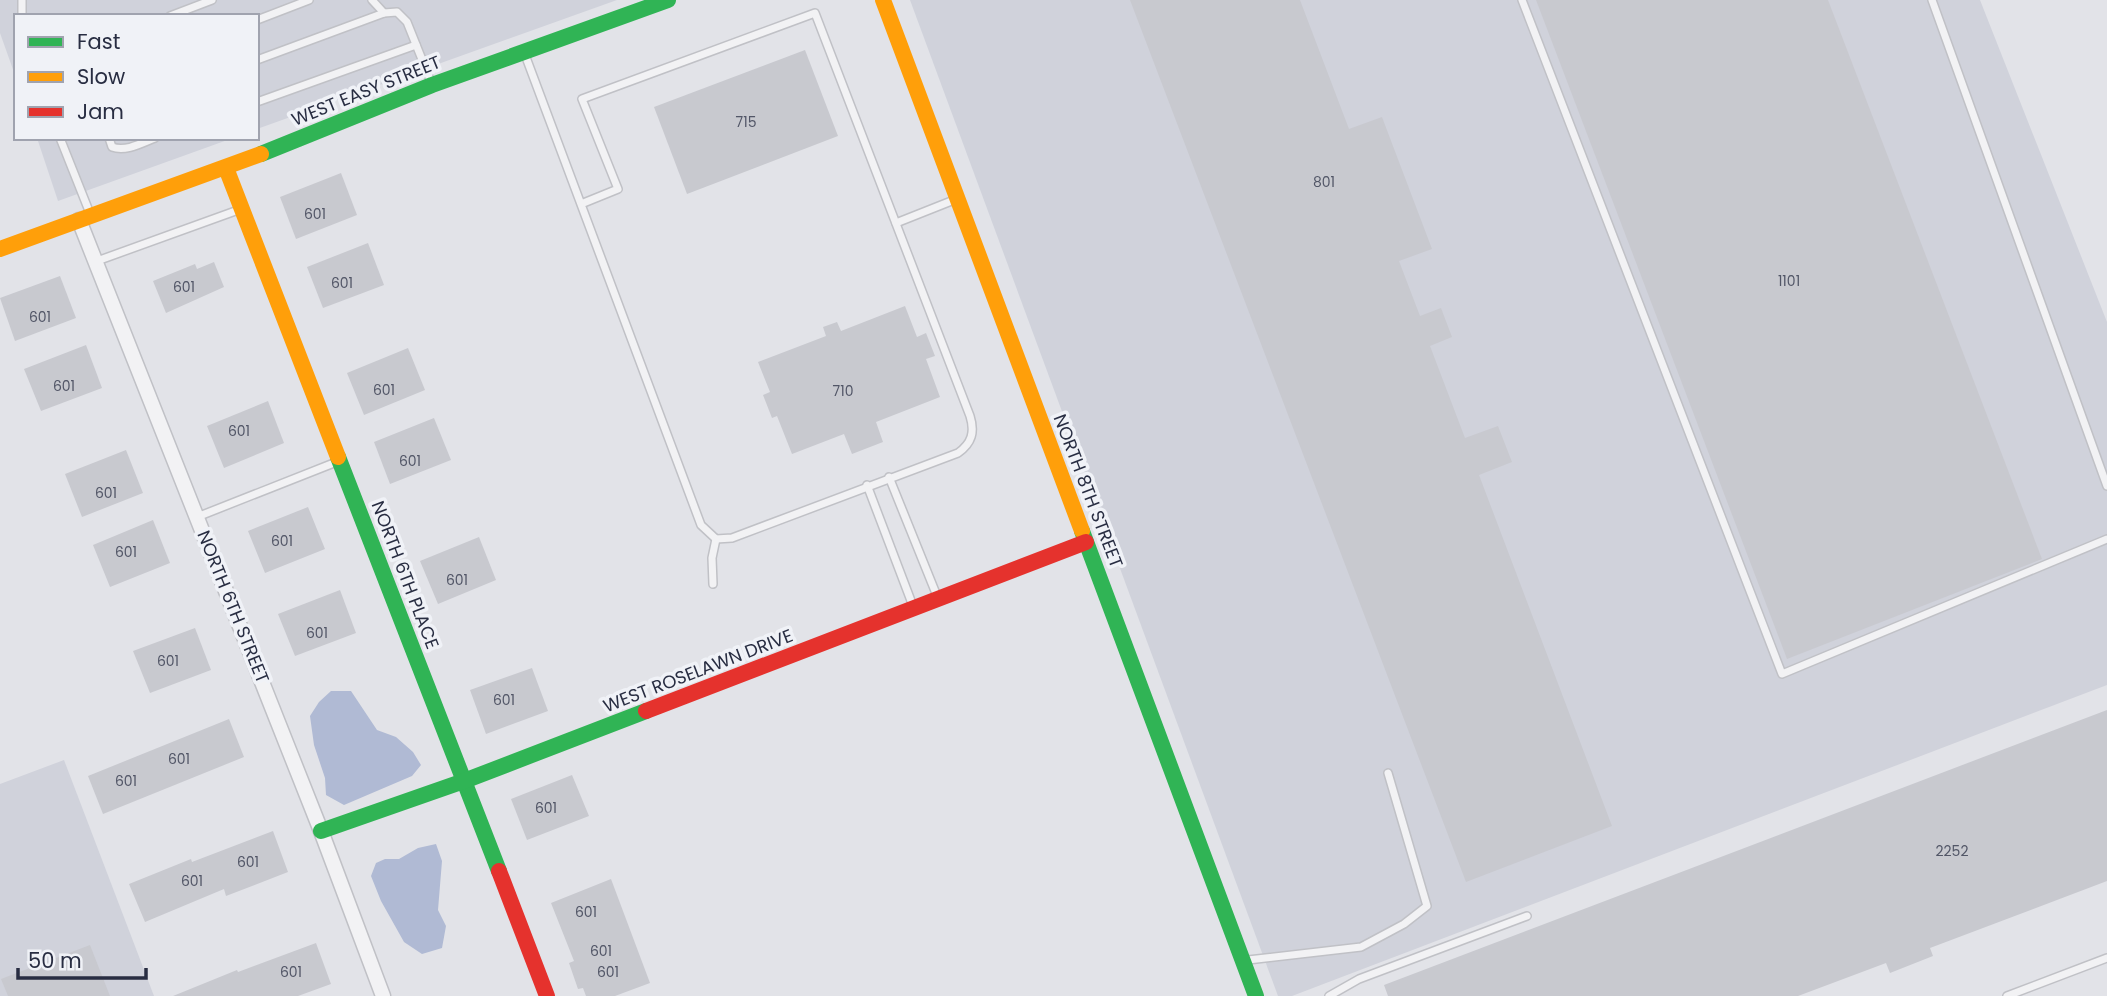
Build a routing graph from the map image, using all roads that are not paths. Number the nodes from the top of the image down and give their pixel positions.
1 (212, 0) edge
2 (309, 0) edge
3 (372, 0) edge
4 (883, 0) edge
5 (1522, 0) edge
6 (1932, 0) edge
7 (661, 1) edge
8 (384, 13) junction
9 (175, 14) edge
10 (259, 19) edge
11 (416, 45) junction
12 (524, 52) junction
13 (259, 59) edge
14 (432, 85) junction
15 (259, 101) edge
16 (61, 140) edge
17 (110, 140) edge
18 (148, 140) edge
19 (226, 168) junction
20 (957, 199) junction
21 (581, 204) junction
22 (242, 208) junction
23 (85, 218) junction
24 (896, 223) junction
25 (0, 249) edge
26 (97, 261) junction
27 (340, 461) junction
28 (889, 477) junction
29 (867, 485) junction
30 (2107, 486) edge
31 (197, 517) junction
32 (716, 539) junction
33 (2107, 539) edge
34 (1086, 542) junction
35 (713, 584) dead end
36 (938, 600) junction
37 (914, 609) junction
38 (1388, 773) dead end
39 (464, 781) junction
40 (321, 831) junction
41 (1527, 916) dead end
42 (2107, 958) edge
43 (1244, 961) junction
44 (1343, 992) edge
45 (383, 996) edge
46 (547, 996) edge
47 (1256, 996) edge
48 (1329, 996) edge
49 (2007, 996) edge

1 - 9 lane
2 - 10 lane
3 - 8 lane
4 - 20 street, NORTH 8TH STREET
5 - 33 lane
6 - 30 lane
7 - 12 street, WEST EASY STREET
8 - 11 lane
8 - 13 lane
11 - 14 lane
11 - 15 lane
12 - 14 street, WEST EASY STREET
12 - 21 lane
14 - 19 street, WEST EASY STREET
16 - 23 lane
17 - 18 lane
19 - 22 street, NORTH 6TH PLACE
19 - 23 street, WEST EASY STREET
20 - 24 lane
20 - 34 street, NORTH 8TH STREET
21 - 24 lane
21 - 32 lane
22 - 26 lane
22 - 27 street, NORTH 6TH PLACE
23 - 25 street, WEST EASY STREET
23 - 26 street, NORTH 6TH STREET
24 - 28 lane
26 - 31 street, NORTH 6TH STREET
27 - 31 lane
27 - 39 street, NORTH 6TH PLACE
28 - 29 lane
28 - 36 lane
29 - 32 lane
29 - 37 lane
31 - 40 street, NORTH 6TH STREET
32 - 35 lane
34 - 36 street, WEST ROSELAWN DRIVE
34 - 43 street, NORTH 8TH STREET
36 - 37 street, WEST ROSELAWN DRIVE
37 - 39 street, WEST ROSELAWN DRIVE
38 - 43 lane
39 - 40 street, WEST ROSELAWN DRIVE
39 - 46 street, NORTH 6TH PLACE
40 - 45 street, NORTH 6TH STREET
41 - 44 lane
42 - 49 lane
43 - 47 street, NORTH 8TH STREET
44 - 48 lane

